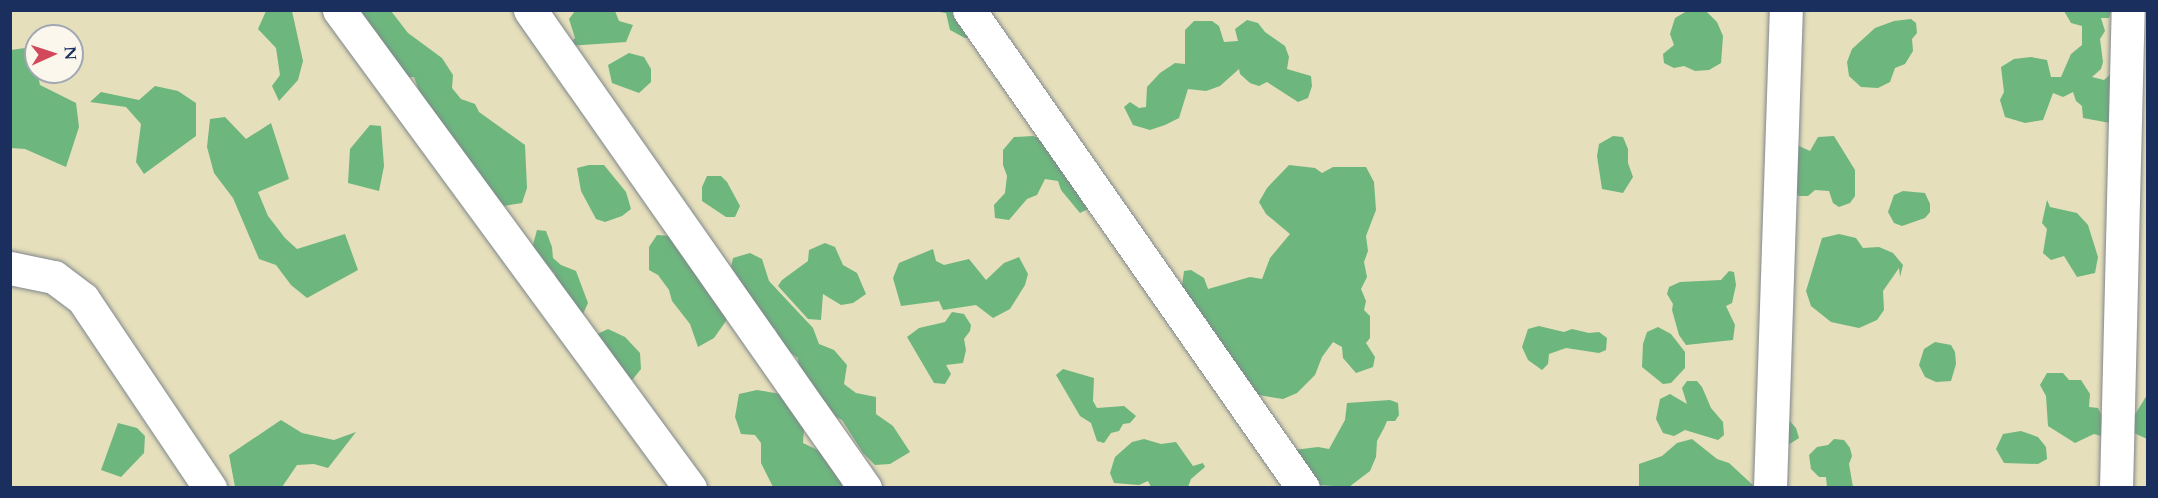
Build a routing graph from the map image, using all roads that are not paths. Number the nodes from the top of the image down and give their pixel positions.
1 (339, 10) edge
2 (530, 10) edge
3 (969, 10) edge
4 (1786, 10) edge
5 (2128, 10) edge
6 (10, 268) edge
7 (210, 488) edge
8 (690, 488) edge
9 (865, 488) edge
10 (1302, 488) edge
11 (1770, 488) edge
12 (2116, 488) edge

1 - 8 street
2 - 9 street
3 - 10 street
4 - 11 street
5 - 12 street
6 - 7 street

